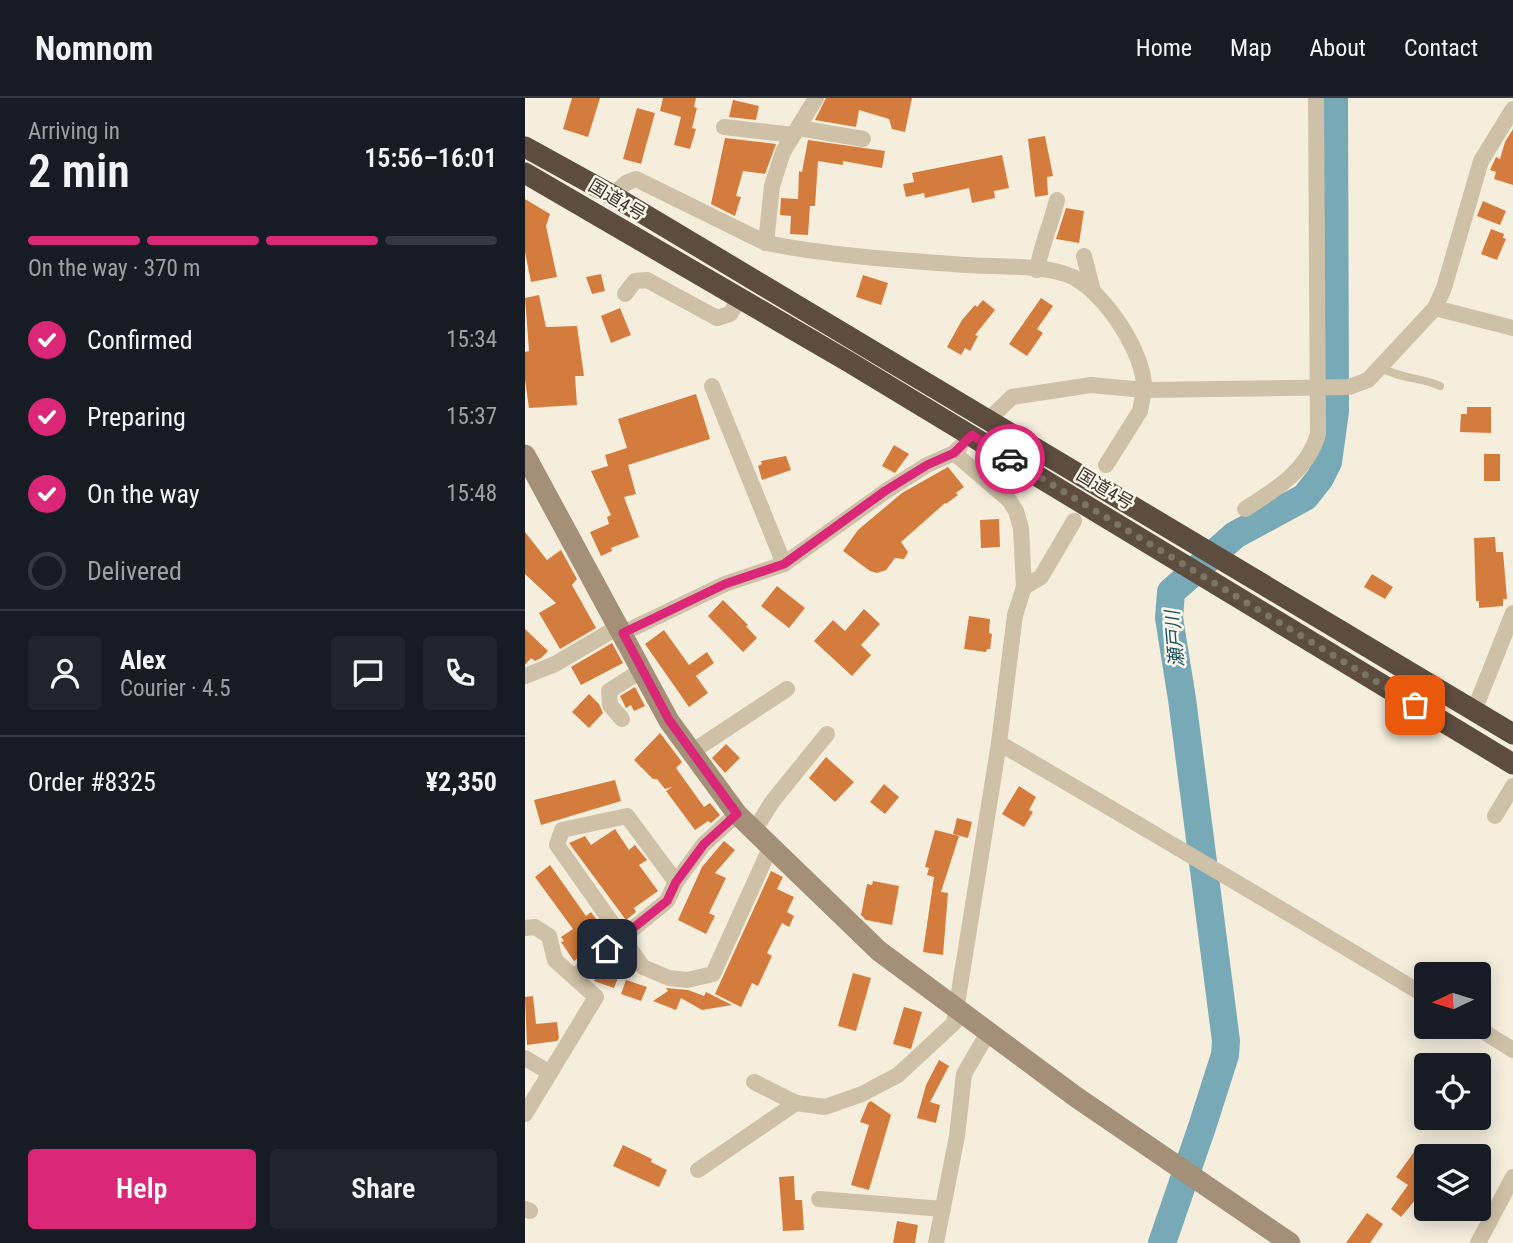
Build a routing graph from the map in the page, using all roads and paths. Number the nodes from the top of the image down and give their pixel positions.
1 (817, 98) edge
2 (1316, 98) edge
3 (1513, 109) edge
4 (724, 127) dead end
5 (796, 131) junction
6 (863, 139) dead end
7 (525, 147) edge
8 (525, 173) edge
9 (612, 195) junction
10 (1056, 200) dead end
11 (766, 243) junction
12 (1084, 256) dead end
13 (1037, 270) junction
14 (1093, 291) junction
15 (625, 294) dead end
16 (740, 298) junction
17 (1435, 308) junction
18 (1513, 328) edge
19 (1380, 367) junction
20 (712, 386) dead end
21 (1440, 386) dead end
22 (1322, 387) junction
23 (1144, 390) junction
24 (988, 420) junction
25 (972, 435) junction
26 (954, 453) junction
27 (525, 455) edge
28 (1106, 466) dead end
29 (1245, 509) dead end
30 (1074, 522) dead end
31 (784, 564) junction
32 (1024, 587) junction
33 (1513, 613) edge
34 (621, 630) junction
35 (642, 670) junction
36 (525, 676) edge
37 (787, 689) dead end
38 (1474, 711) junction
39 (622, 719) dead end
40 (827, 734) dead end
41 (1513, 734) edge
42 (999, 743) junction
43 (690, 752) junction
44 (1513, 764) edge
45 (1513, 786) edge
46 (737, 814) junction
47 (1495, 816) dead end
48 (754, 831) junction
49 (771, 846) junction
50 (676, 882) junction
51 (525, 928) edge
52 (623, 936) junction
53 (575, 976) junction
54 (1414, 989) edge
55 (958, 1007) junction
56 (989, 1031) junction
57 (1491, 1036) edge
58 (1513, 1050) edge
59 (525, 1058) edge
60 (550, 1073) junction
61 (754, 1082) dead end
62 (796, 1103) junction
63 (525, 1112) edge
64 (698, 1170) dead end
65 (1513, 1177) edge
66 (819, 1199) dead end
67 (943, 1209) junction
68 (936, 1243) edge
69 (1290, 1243) edge
70 (1478, 1243) edge

1 - 5 street
2 - 22 street
3 - 17 street
4 - 5 street
5 - 6 street
5 - 11 street
7 - 9 highway, 国道4号
8 - 16 highway, 国道4号
9 - 11 street
9 - 24 highway, 国道4号
10 - 13 street
11 - 13 street
12 - 14 street
13 - 14 street
14 - 23 street
15 - 16 street
16 - 25 highway, 国道4号
17 - 18 street
17 - 19 street
19 - 21 lane
19 - 22 street
20 - 31 street
22 - 23 street
22 - 29 street
23 - 24 street
23 - 28 street
24 - 38 highway, 国道4号
25 - 26 street
25 - 44 highway, 国道4号
26 - 31 street
26 - 32 street
27 - 34 street
30 - 32 street
31 - 34 street
32 - 42 street
33 - 38 street
34 - 35 street
34 - 36 street
35 - 39 street
35 - 43 street
37 - 43 street
38 - 41 highway, 国道4号
40 - 48 street
42 - 54 street
42 - 55 street
43 - 46 street
45 - 47 street
46 - 48 street
46 - 50 street
48 - 49 street
49 - 52 street
49 - 55 street
50 - 52 street
50 - 52 street
51 - 53 street
52 - 53 street
53 - 60 street
55 - 56 street
55 - 62 street
56 - 67 street
56 - 69 street
57 - 58 street
59 - 60 street
60 - 63 street
61 - 62 street
62 - 64 street
65 - 70 street
66 - 67 street
67 - 68 street

